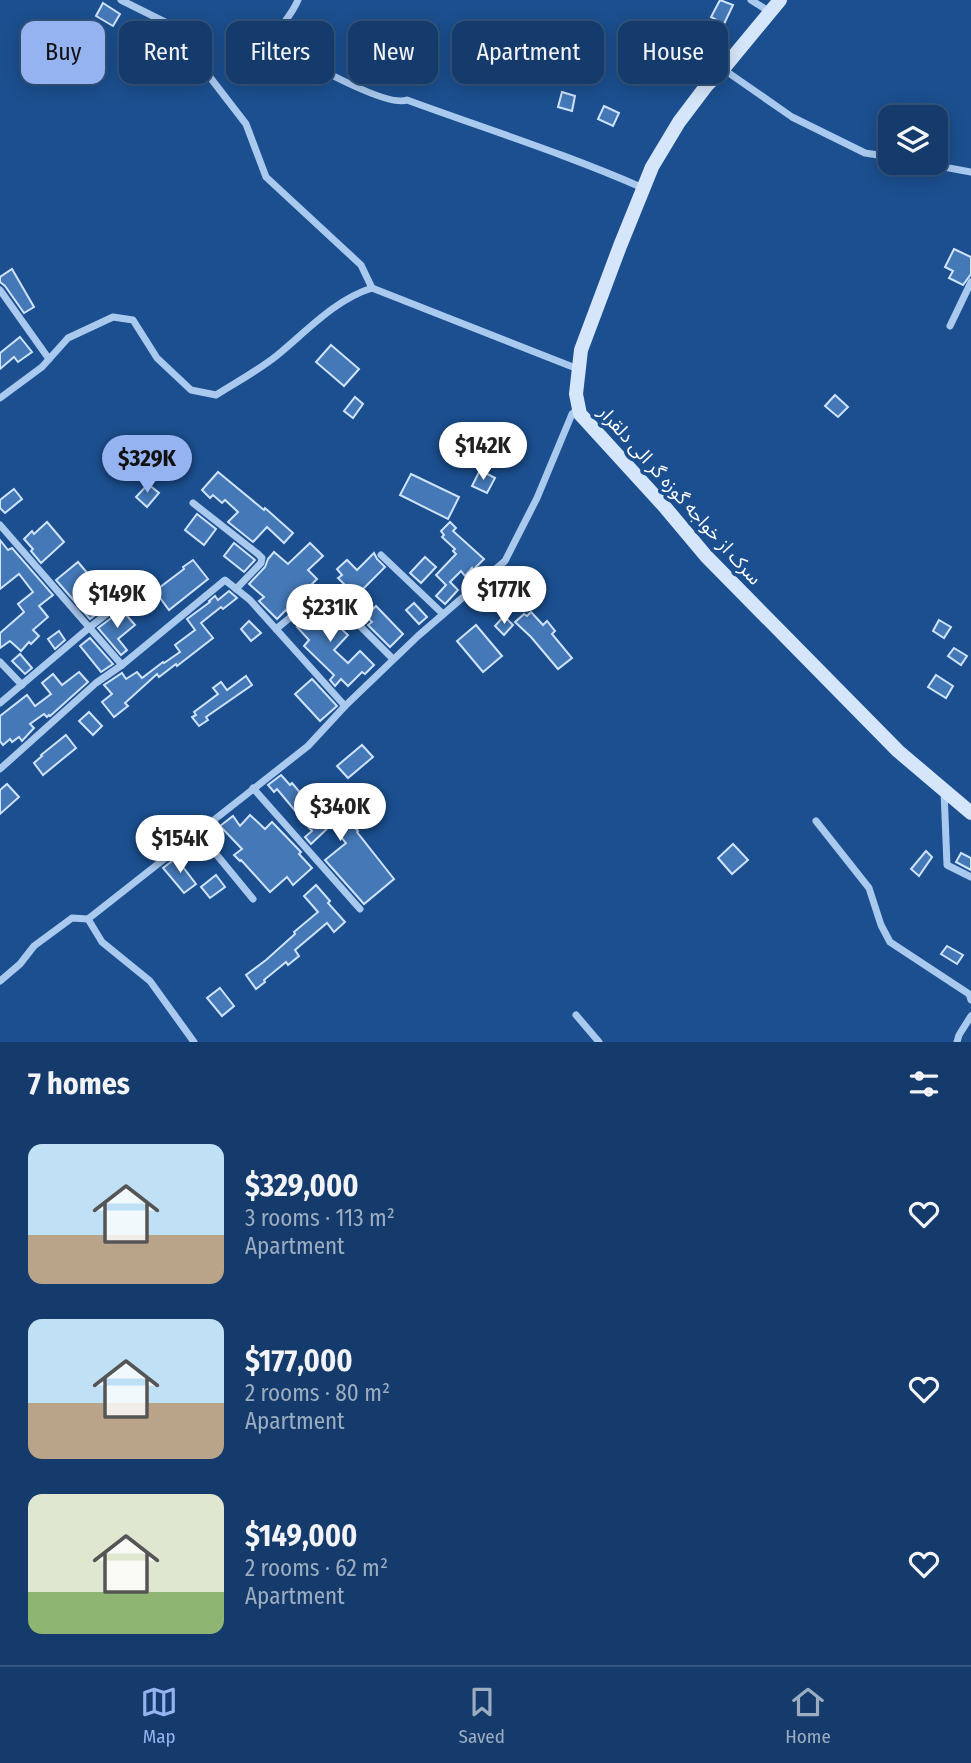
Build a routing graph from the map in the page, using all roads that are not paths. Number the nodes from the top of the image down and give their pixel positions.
1 (121, 0) edge
2 (298, 0) edge
3 (751, 0) edge
4 (780, 0) edge
5 (770, 12) junction
6 (728, 63) edge
7 (728, 72) edge
8 (708, 84) edge
9 (878, 155) edge
10 (948, 168) edge
11 (971, 172) edge
12 (644, 188) junction
13 (971, 282) edge
14 (372, 288) junction
15 (0, 290) edge
16 (950, 326) dead end
17 (49, 359) junction
18 (578, 369) junction
19 (1, 394) edge
20 (579, 408) junction
21 (193, 503) dead end
22 (0, 524) edge
23 (381, 555) dead end
24 (236, 589) junction
25 (118, 605) dead end
26 (443, 614) junction
27 (90, 627) junction
28 (276, 629) junction
29 (393, 659) junction
30 (0, 662) edge
31 (122, 665) junction
32 (22, 685) junction
33 (0, 703) edge
34 (345, 706) junction
35 (0, 769) edge
36 (253, 788) junction
37 (944, 790) junction
38 (971, 813) edge
39 (816, 821) dead end
40 (198, 832) junction
41 (971, 877) edge
42 (253, 899) dead end
43 (360, 909) dead end
44 (88, 919) junction
45 (0, 981) edge
46 (971, 1000) edge
47 (576, 1015) dead end
48 (971, 1016) edge
49 (194, 1042) edge
50 (599, 1042) edge
51 (957, 1042) edge

1 - 14 street
2 - 12 street
3 - 5 street
4 - 5 street, سرک از خواجه گوزه گر الی دلقرار
5 - 6 street, سرک از خواجه گوزه گر الی دلقرار
7 - 9 street
8 - 12 street, سرک از خواجه گوزه گر الی دلقرار
10 - 11 street
12 - 18 street, سرک از خواجه گوزه گر الی دلقرار
13 - 16 street
14 - 17 street
14 - 18 street
15 - 17 street
17 - 19 street
18 - 20 street, سرک از خواجه گوزه گر الی دلقرار
20 - 26 street
20 - 37 street, سرک از خواجه گوزه گر الی دلقرار
21 - 24 street
22 - 27 street
23 - 26 street
24 - 28 street
24 - 31 street
25 - 27 street
26 - 29 street
27 - 31 street
27 - 32 street
28 - 29 street
28 - 34 street
29 - 34 street
30 - 32 street
31 - 35 street
32 - 33 street
34 - 36 street
36 - 40 street
36 - 43 street
37 - 38 street, سرک از خواجه گوزه گر الی دلقرار
37 - 41 street
39 - 46 street
40 - 42 street
40 - 44 street
44 - 45 street
44 - 49 street
47 - 50 street
48 - 51 street

